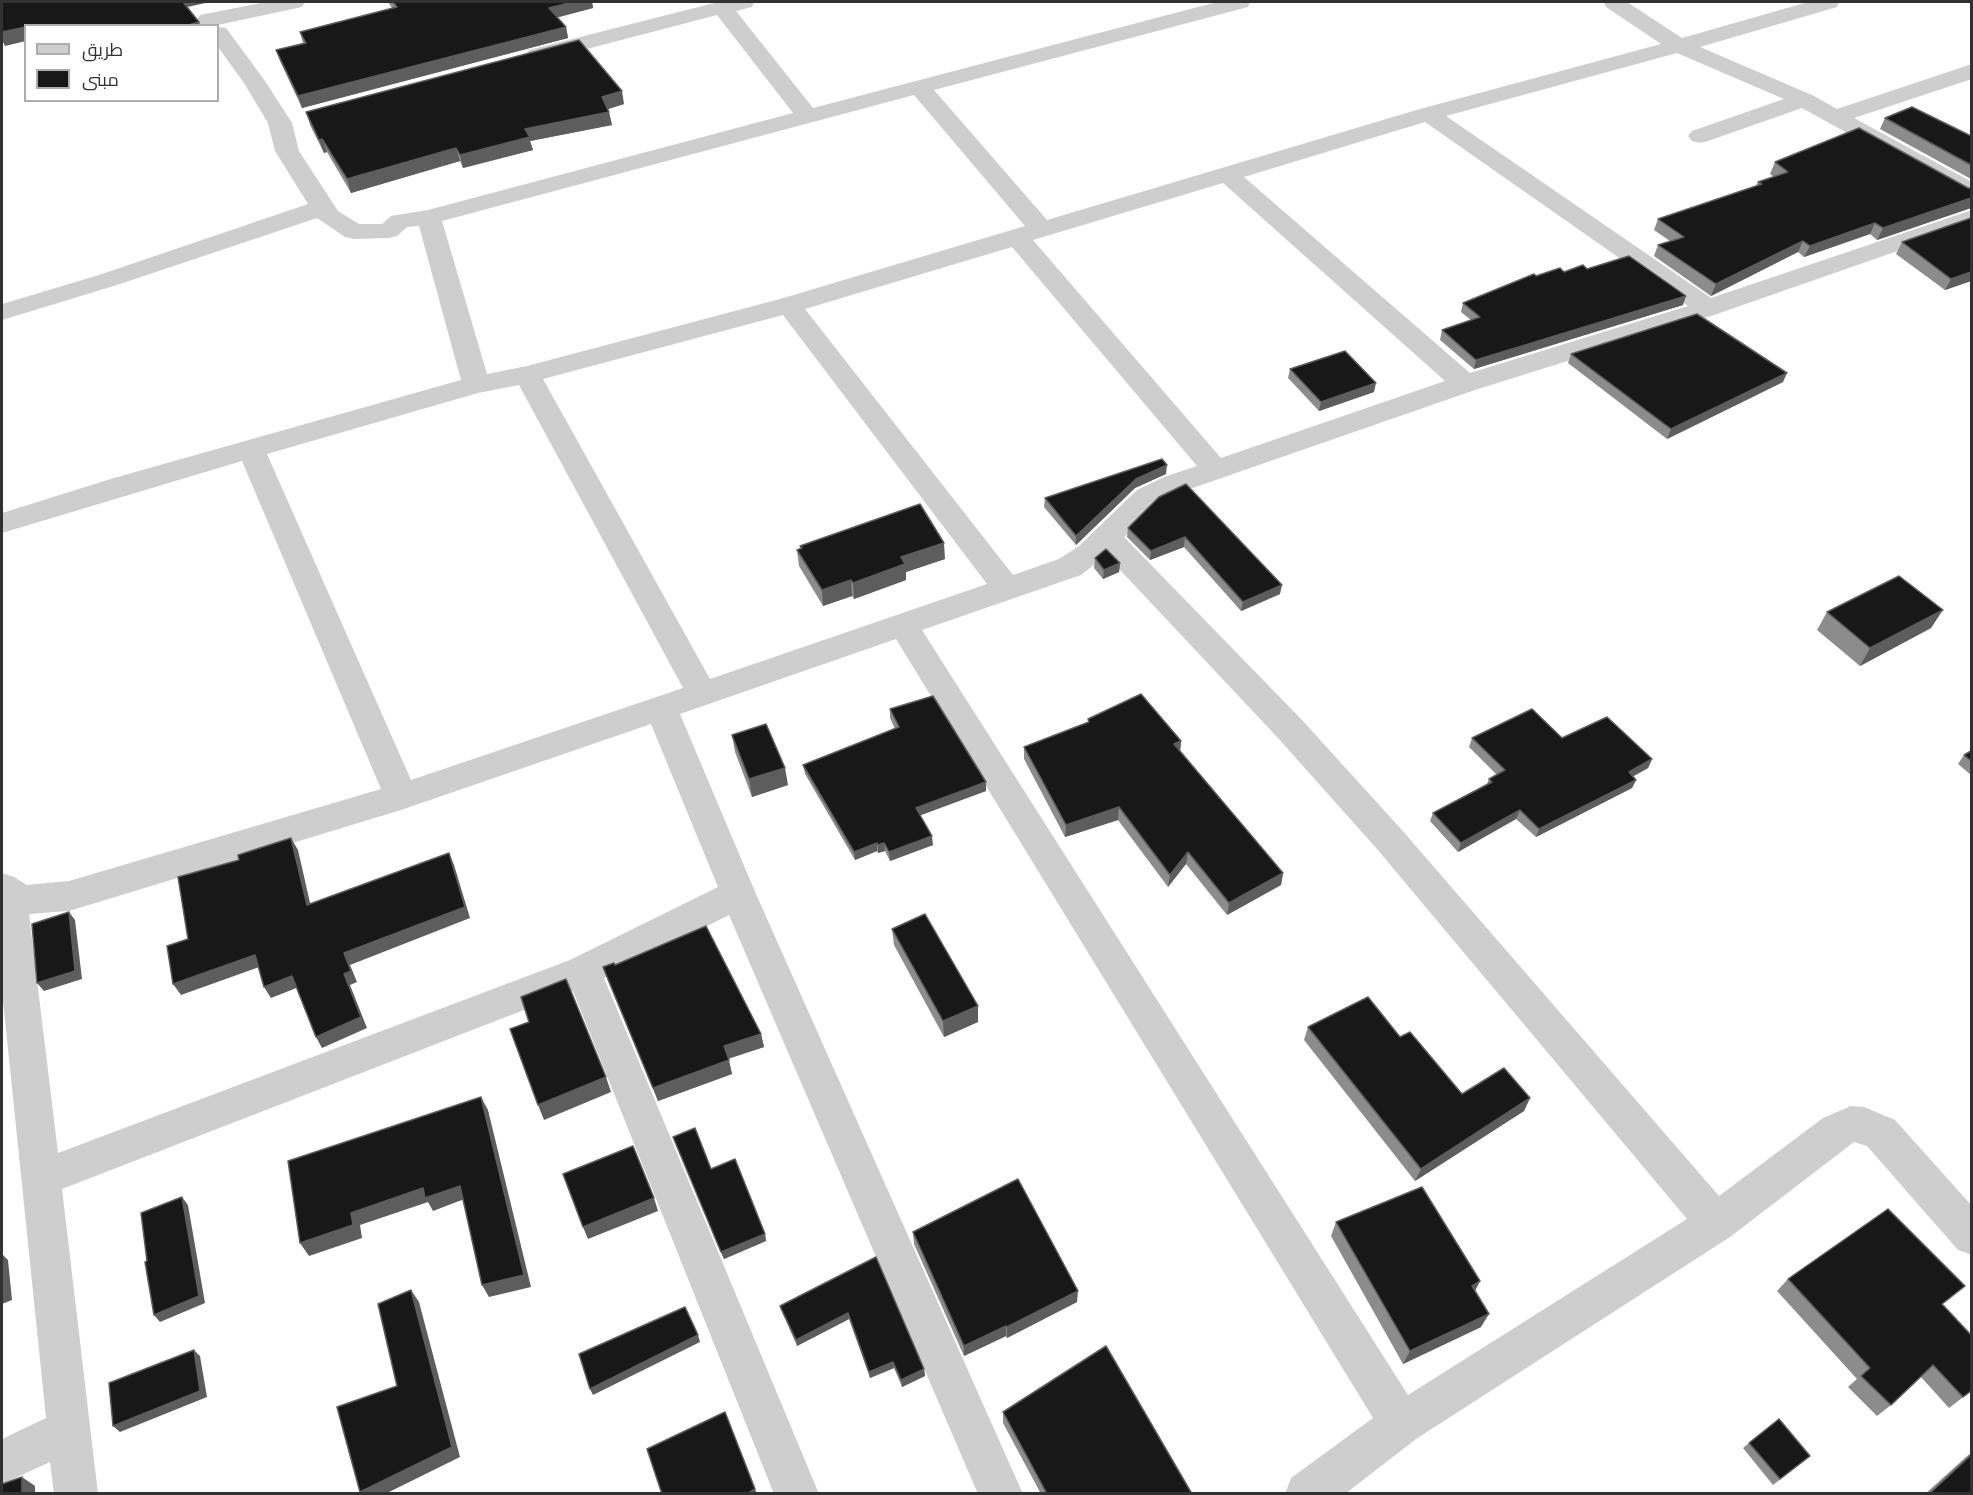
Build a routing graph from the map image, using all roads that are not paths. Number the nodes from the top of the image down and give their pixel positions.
1 (195, 2) edge
2 (294, 2) edge
3 (744, 2) edge
4 (1240, 2) edge
5 (1614, 2) edge
6 (1829, 2) edge
7 (722, 7) junction
8 (211, 24) edge
9 (219, 24) edge
10 (219, 35) edge
11 (1679, 46) junction
12 (518, 60) edge
13 (1966, 77) edge
14 (920, 88) junction
15 (1804, 100) junction
16 (1428, 114) junction
17 (808, 117) junction
18 (1835, 117) junction
19 (1700, 136) dead end
20 (1227, 174) junction
21 (1971, 192) edge
22 (324, 207) junction
23 (429, 217) junction
24 (1971, 217) edge
25 (1029, 233) junction
26 (789, 305) junction
27 (1708, 308) junction
28 (2, 312) edge
29 (527, 375) junction
30 (1465, 384) junction
31 (476, 385) junction
32 (250, 449) junction
33 (1215, 470) junction
34 (2, 523) edge
35 (1107, 537) junction
36 (1007, 590) junction
37 (903, 625) junction
38 (702, 693) junction
39 (661, 708) junction
40 (401, 796) junction
41 (5, 890) edge
42 (738, 894) junction
43 (583, 971) junction
44 (41, 1178) junction
45 (1716, 1223) junction
46 (1971, 1236) edge
47 (1401, 1424) junction
48 (69, 1430) junction
49 (2, 1462) edge
50 (76, 1494) edge
51 (797, 1494) edge
52 (1001, 1494) edge
53 (1307, 1494) edge

1 - 8 street
2 - 9 street
3 - 7 street
4 - 14 street
5 - 11 street
6 - 11 street
7 - 12 street
7 - 17 street
10 - 22 street
11 - 15 street
11 - 16 street
13 - 18 street
14 - 17 street
14 - 25 street
15 - 18 street
15 - 19 street
16 - 20 street
16 - 27 street
17 - 23 street
18 - 21 street
20 - 25 street
20 - 30 street
22 - 23 street
22 - 28 street
23 - 31 street
24 - 27 street
25 - 26 street
25 - 33 street
26 - 29 street
26 - 36 street
27 - 30 street
29 - 31 street
29 - 38 street
30 - 33 street
31 - 32 street
32 - 34 street
32 - 40 street
33 - 35 street
35 - 36 street
35 - 45 street
36 - 37 street
37 - 38 street
37 - 47 street
38 - 39 street
39 - 40 street
39 - 42 street
40 - 41 street
41 - 44 street
42 - 43 street
42 - 52 street
43 - 44 street
43 - 51 street
44 - 48 street
45 - 46 street
45 - 47 street
47 - 53 street
48 - 49 street
48 - 50 street

